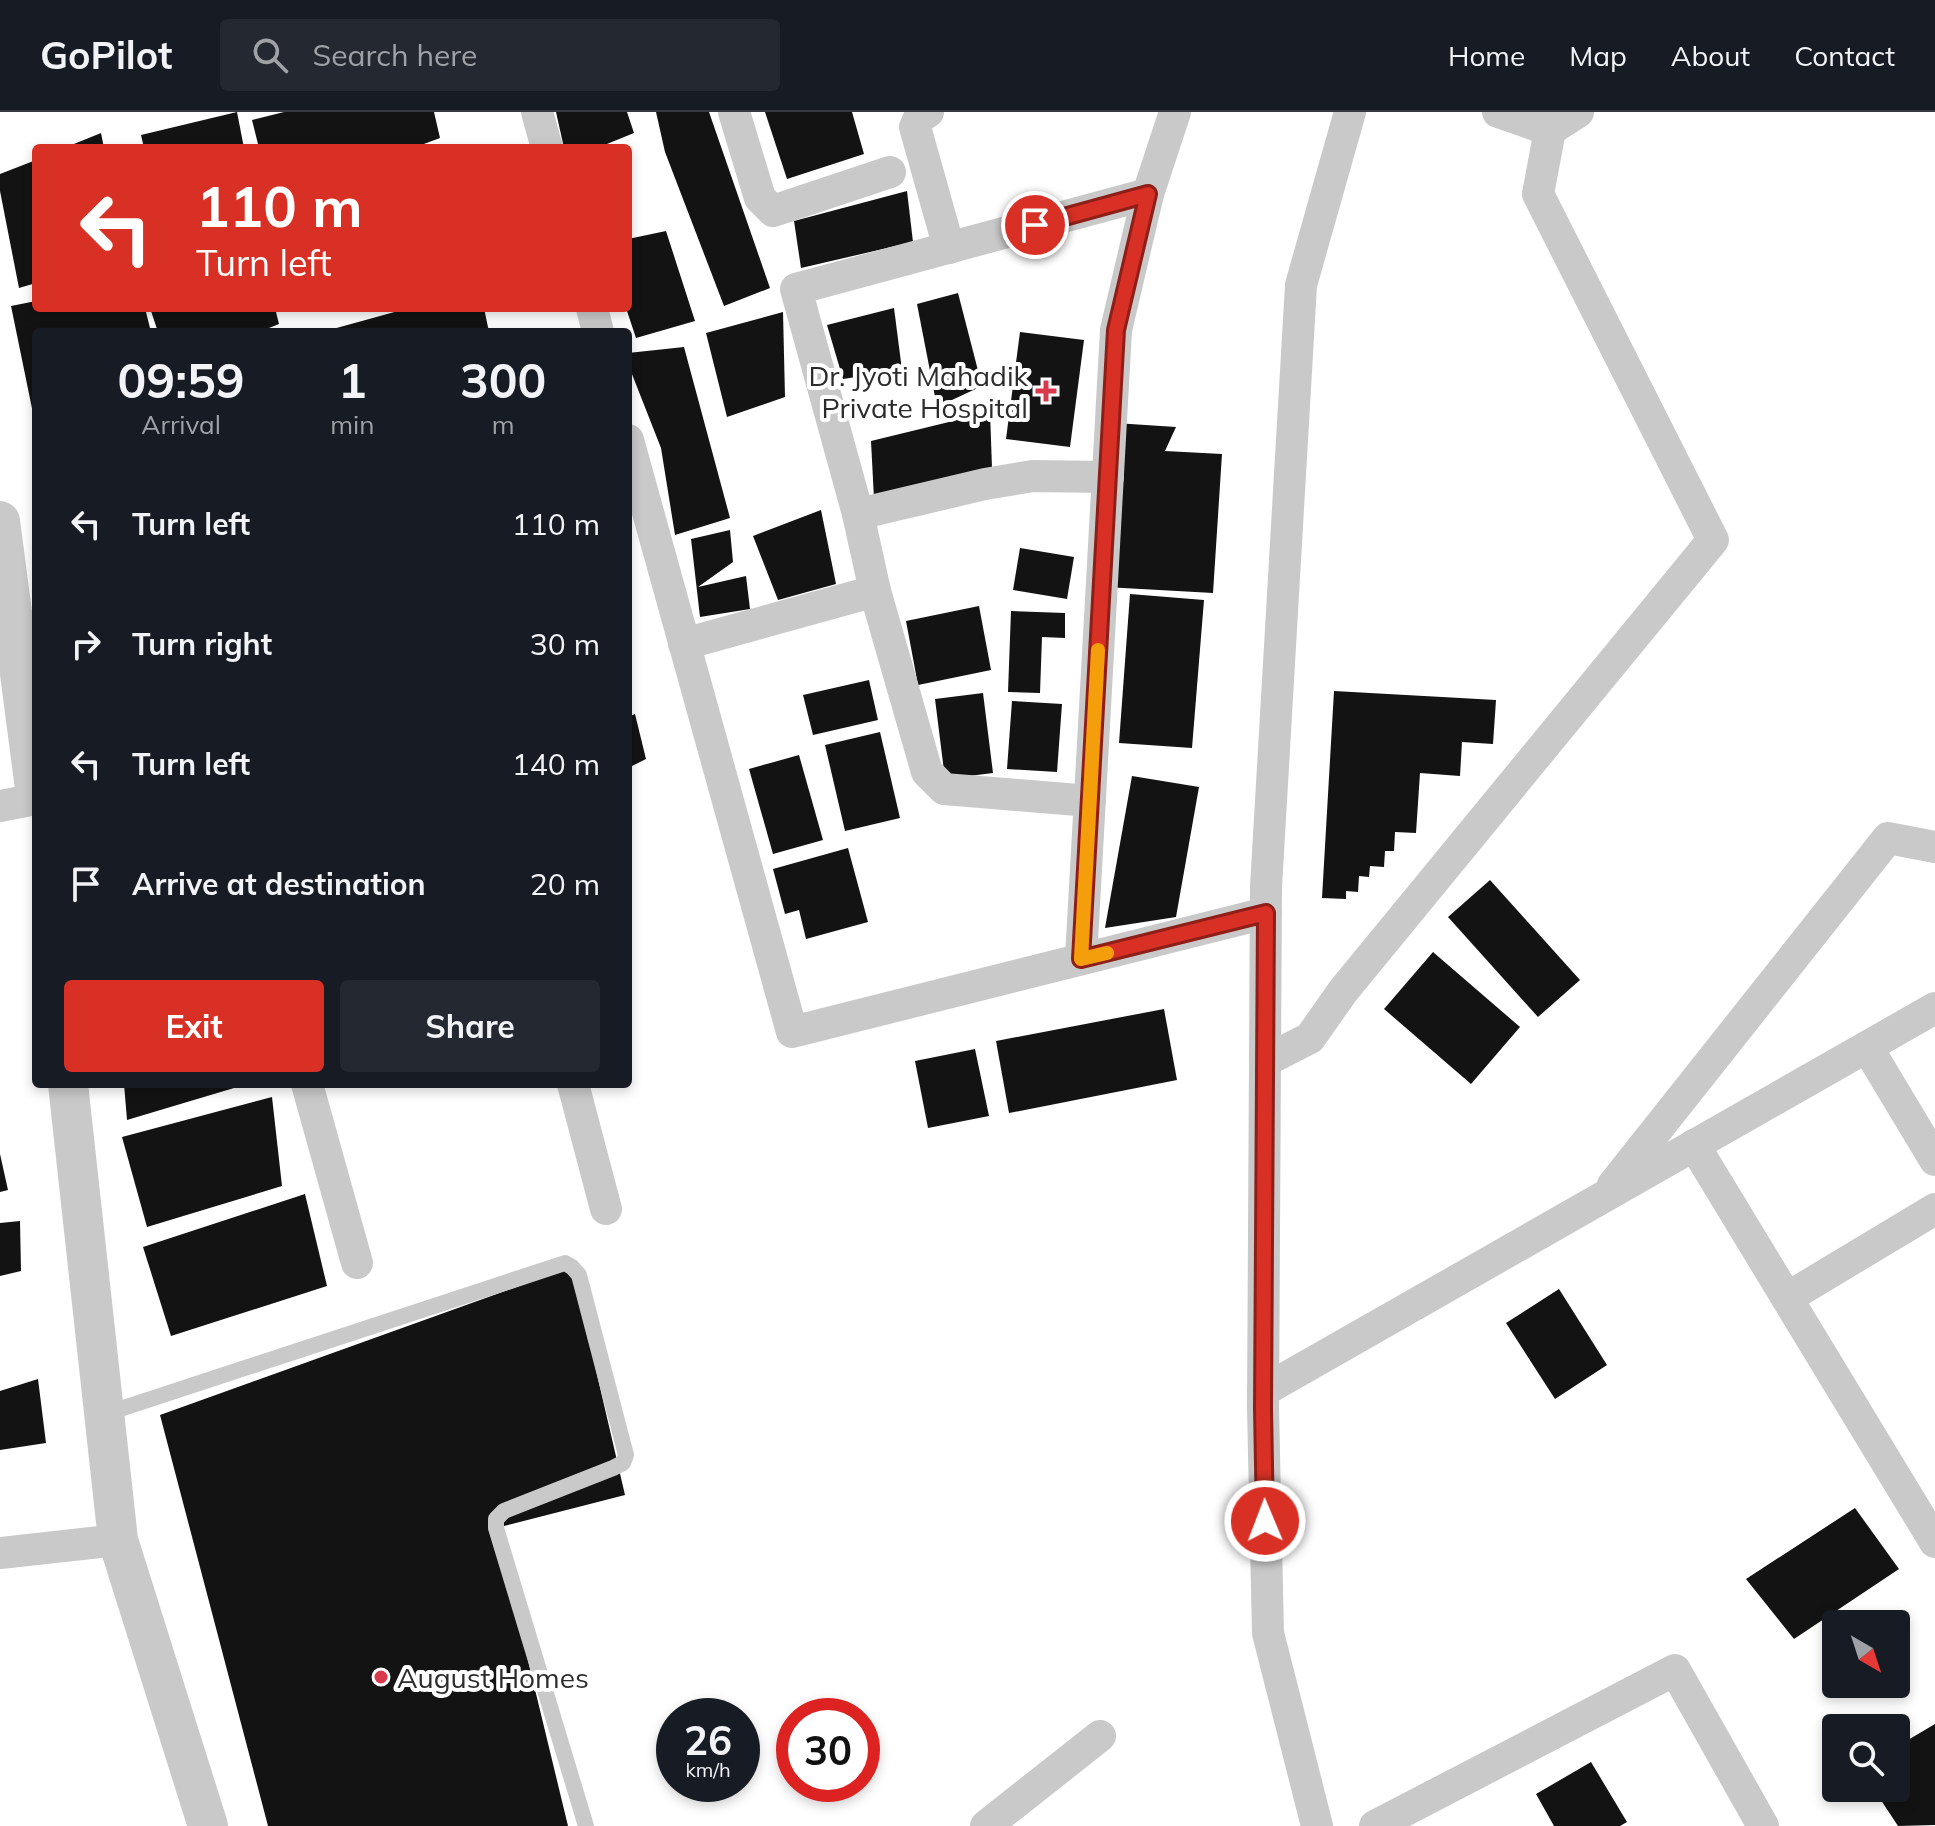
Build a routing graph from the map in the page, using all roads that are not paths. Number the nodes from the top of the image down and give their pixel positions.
1 (537, 112) edge
2 (734, 112) edge
3 (928, 112) edge
4 (1175, 112) edge
5 (1350, 112) edge
6 (1498, 112) edge
7 (1578, 112) edge
8 (1550, 130) junction
9 (546, 144) edge
10 (890, 172) dead end
11 (1148, 194) junction
12 (949, 248) junction
13 (632, 455) edge
14 (1108, 477) junction
15 (858, 514) junction
16 (0, 521) edge
17 (875, 591) junction
18 (23, 598) edge
19 (684, 644) junction
20 (32, 736) edge
21 (32, 798) edge
22 (1090, 801) junction
23 (0, 806) edge
24 (1935, 847) edge
25 (1266, 913) junction
26 (1081, 959) junction
27 (1935, 1008) edge
28 (1867, 1047) junction
29 (1265, 1061) junction
30 (68, 1088) edge
31 (308, 1088) edge
32 (574, 1088) edge
33 (1694, 1145) junction
34 (1935, 1160) edge
35 (1604, 1197) junction
36 (606, 1209) dead end
37 (1935, 1209) edge
38 (357, 1263) dead end
39 (1787, 1298) junction
40 (1263, 1391) junction
41 (104, 1415) junction
42 (1933, 1534) edge
43 (118, 1540) junction
44 (0, 1553) edge
45 (1100, 1736) dead end
46 (208, 1826) edge
47 (586, 1826) edge
48 (986, 1826) edge
49 (1317, 1826) edge
50 (1375, 1826) edge
51 (1763, 1826) edge

1 - 9 street
2 - 10 street
3 - 12 street
4 - 11 street
5 - 25 street
6 - 8 street
7 - 8 street
8 - 29 street
11 - 12 street
11 - 14 street
12 - 15 street
13 - 19 street
14 - 15 street
14 - 22 street
15 - 17 street
16 - 18 street
17 - 19 street
17 - 22 street
18 - 20 street
19 - 26 street
21 - 23 street
22 - 26 street
24 - 35 street
25 - 26 street
25 - 29 street
27 - 28 street
28 - 33 street
28 - 34 street
29 - 40 street
30 - 41 street
31 - 38 street
32 - 36 street
33 - 35 street
33 - 39 street
35 - 40 street
37 - 39 street
39 - 42 street
40 - 49 street
41 - 43 street
41 - 47 lane
43 - 44 street
43 - 46 street
45 - 48 street
50 - 51 street

